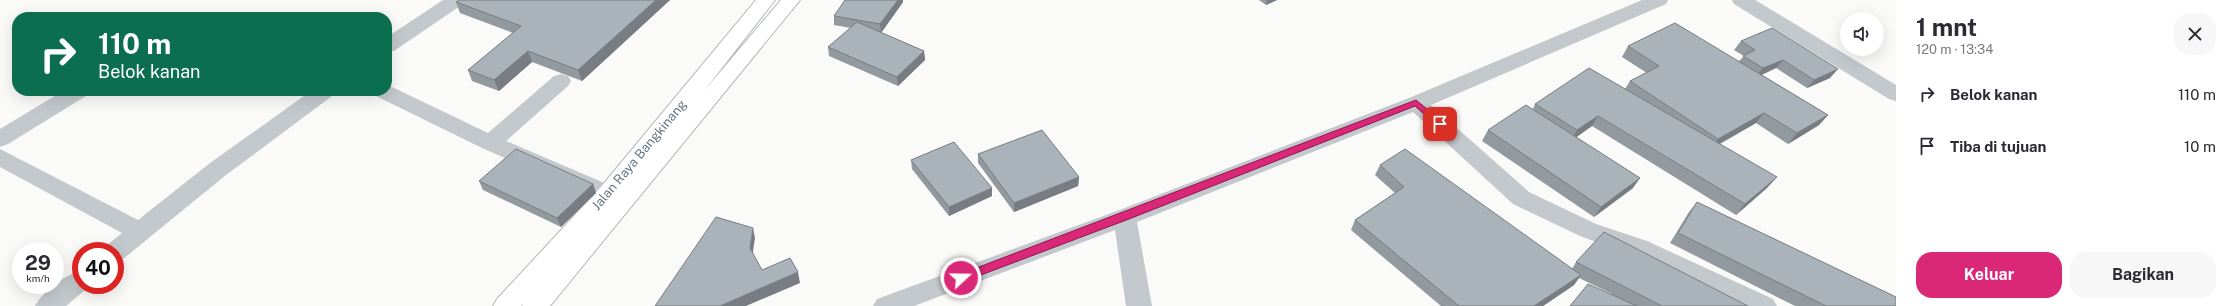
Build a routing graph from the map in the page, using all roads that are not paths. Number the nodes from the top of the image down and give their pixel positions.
1 (456, 0) edge
2 (766, 0) edge
3 (791, 0) edge
4 (1658, 0) edge
5 (1741, 0) edge
6 (392, 43) edge
7 (561, 81) dead end
8 (1896, 94) edge
9 (392, 95) edge
10 (71, 96) edge
11 (318, 96) edge
12 (1416, 103) junction
13 (0, 139) edge
14 (490, 143) junction
15 (0, 157) edge
16 (608, 194) junction
17 (1125, 217) junction
18 (140, 232) junction
19 (124, 245) edge
20 (72, 287) edge
21 (48, 306) edge
22 (506, 306) edge
23 (534, 306) edge
24 (886, 306) edge
25 (1139, 306) edge
26 (1764, 306) edge

1 - 6 street
2 - 16 highway, Jalan Raya Bangkinang
3 - 23 highway, Jalan Raya Bangkinang
4 - 12 street
5 - 8 street
7 - 14 street
9 - 14 street
10 - 13 street
11 - 18 street
12 - 17 street
12 - 26 street
14 - 16 street
15 - 18 street
16 - 22 highway, Jalan Raya Bangkinang
17 - 24 street
17 - 25 street
18 - 19 street
20 - 21 street

